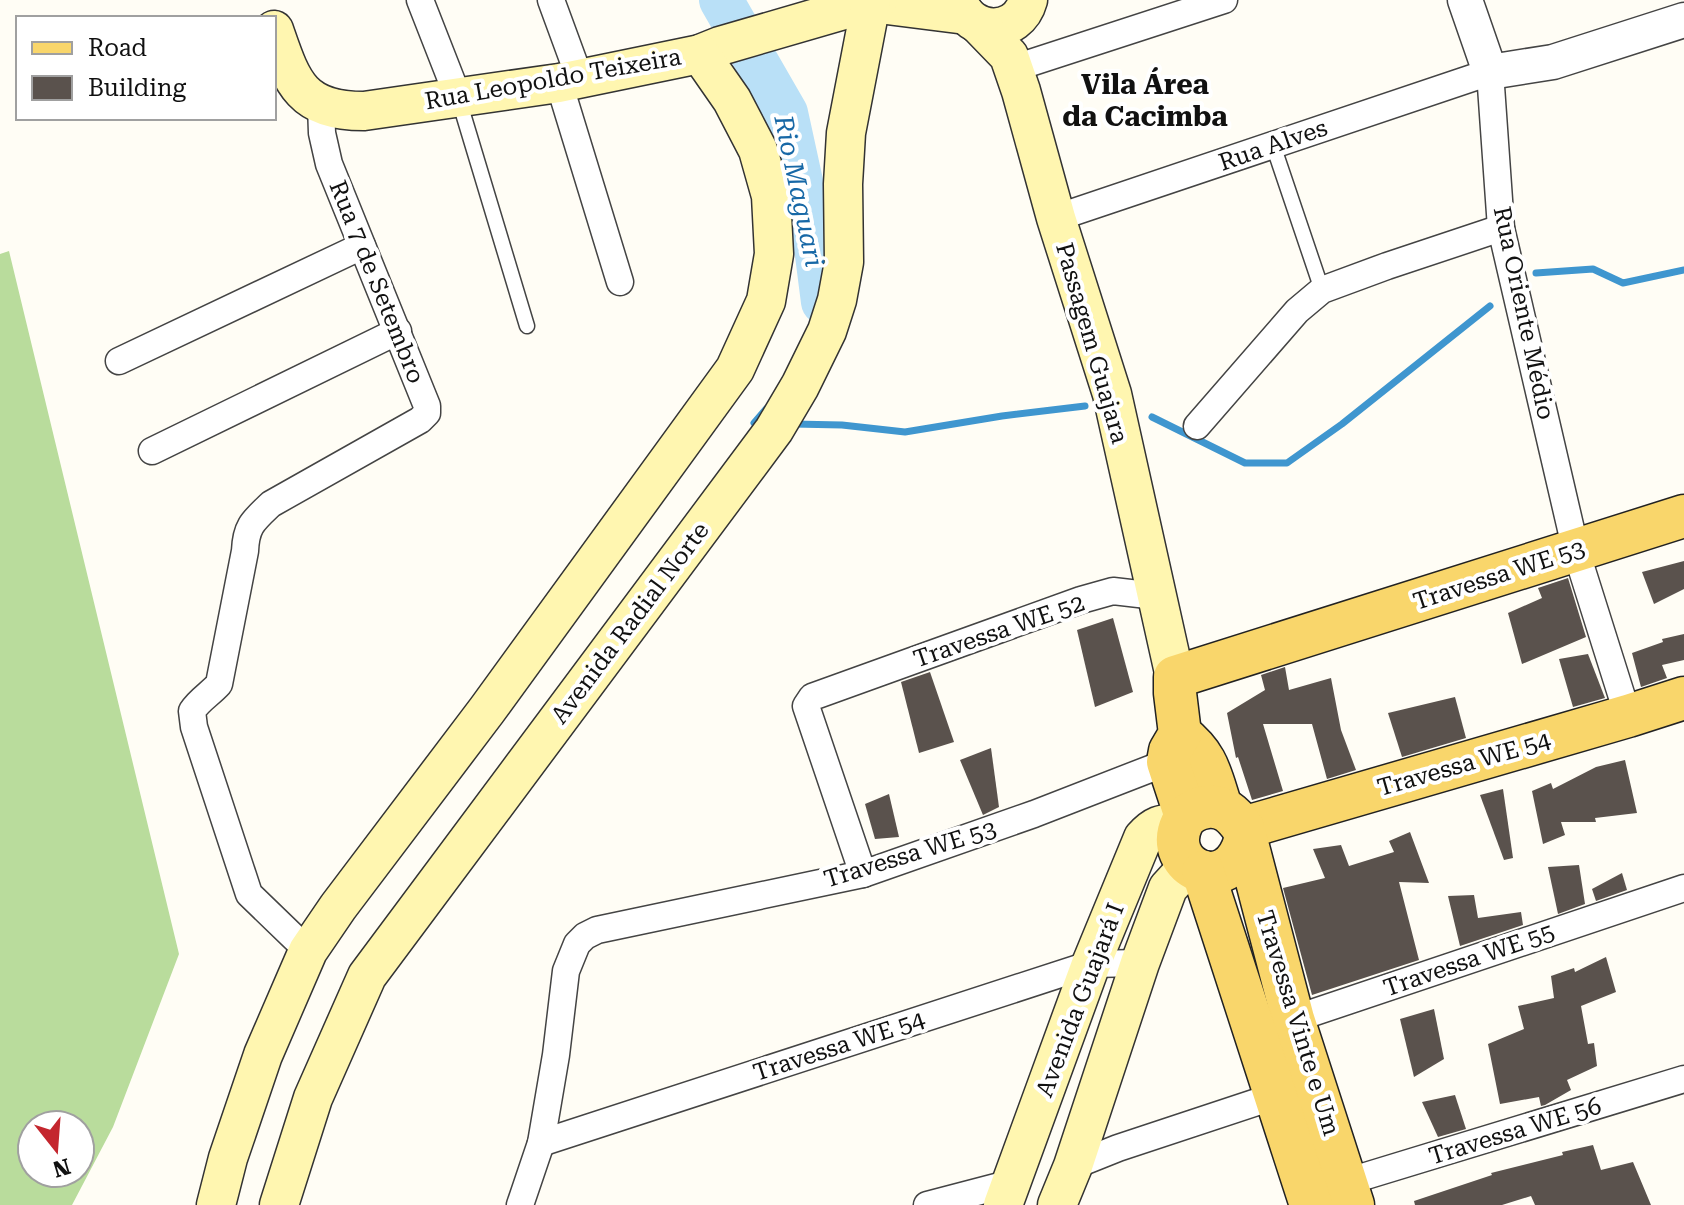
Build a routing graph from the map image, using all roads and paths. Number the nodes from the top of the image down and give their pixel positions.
1 (420, 0) edge
2 (551, 0) edge
3 (1224, 0) edge
4 (1465, 0) edge
5 (874, 1) edge
6 (1024, 8) edge
7 (967, 13) edge
8 (1684, 20) edge
9 (276, 36) edge
10 (710, 50) junction
11 (1490, 72) junction
12 (1024, 77) junction
13 (570, 81) junction
14 (458, 97) junction
15 (321, 105) junction
16 (1273, 145) junction
17 (1056, 218) junction
18 (1501, 228) junction
19 (362, 246) junction
20 (620, 282) dead end
21 (1322, 290) junction
22 (527, 326) dead end
23 (398, 331) junction
24 (119, 361) dead end
25 (1197, 426) dead end
26 (152, 451) dead end
27 (1684, 516) edge
28 (1576, 551) junction
29 (1156, 596) junction
30 (1175, 677) junction
31 (1684, 698) edge
32 (1628, 716) junction
33 (1174, 748) junction
34 (1215, 823) junction
35 (1196, 868) junction
36 (863, 874) junction
37 (1684, 888) edge
38 (308, 951) junction
39 (1140, 963) junction
40 (1091, 964) junction
41 (1293, 1019) junction
42 (1254, 1032) junction
43 (1684, 1079) edge
44 (1275, 1096) junction
45 (541, 1143) junction
46 (1073, 1166) junction
47 (1007, 1194) edge
48 (1350, 1194) edge
49 (216, 1205) edge
50 (279, 1205) edge
51 (520, 1205) edge
52 (927, 1205) edge
53 (1057, 1205) edge
54 (1311, 1205) edge

1 - 14 street
2 - 13 street
3 - 12 street
4 - 11 street
5 - 7 main road, Rua Leopoldo Teixeira
5 - 10 main road, Rua Leopoldo Teixeira
5 - 50 main road, Avenida Radial Norte
6 - 7 main road, Rua Leopoldo Teixeira
6 - 12 main road, Passagem Guajara
7 - 12 main road, Passagem Guajara
8 - 11 street
9 - 15 main road
10 - 13 main road, Rua Leopoldo Teixeira
10 - 38 main road
11 - 16 street, Rua Alves
11 - 18 street, Rua Oriente Médio
12 - 17 main road, Passagem Guajara
13 - 14 main road, Rua Leopoldo Teixeira
13 - 20 street
14 - 15 main road, Rua Leopoldo Teixeira
14 - 22 lane
15 - 19 street, Rua 7 de Setembro
16 - 17 street, Rua Alves
16 - 21 lane
17 - 29 main road, Passagem Guajara
18 - 21 street
18 - 28 street, Rua Oriente Médio
19 - 23 street, Rua 7 de Setembro
19 - 24 street
21 - 25 street
23 - 26 street
23 - 38 street, Rua 7 de Setembro
27 - 28 main road, Travessa WE 53
28 - 30 main road, Travessa WE 53
28 - 32 street, Rua Oriente Médio
29 - 30 main road, Passagem Guajara
29 - 36 street, Travessa WE 52
30 - 33 main road
31 - 32 main road, Travessa WE 54
32 - 34 main road, Travessa WE 54
33 - 34 main road
33 - 36 street, Travessa WE 53
34 - 35 main road, Travessa Vinte e Um
34 - 35 main road
34 - 40 main road, Avenida Guajará I
34 - 41 main road, Travessa Vinte e Um
35 - 39 main road, Avenida Guajará I
35 - 42 main road, Travessa Vinte e Um
36 - 45 street, Travessa WE 53
37 - 41 street, Travessa WE 55
38 - 49 main road
39 - 40 street, Travessa WE 54
39 - 46 main road, Avenida Guajará I
40 - 45 street, Travessa WE 54
40 - 47 main road, Avenida Guajará I
41 - 42 street, Travessa WE 55
41 - 48 main road, Travessa Vinte e Um
42 - 44 main road, Travessa Vinte e Um
43 - 48 street, Travessa WE 56
44 - 46 street
44 - 54 main road, Travessa Vinte e Um
45 - 51 street
46 - 53 main road, Avenida Guajará I
47 - 52 street

